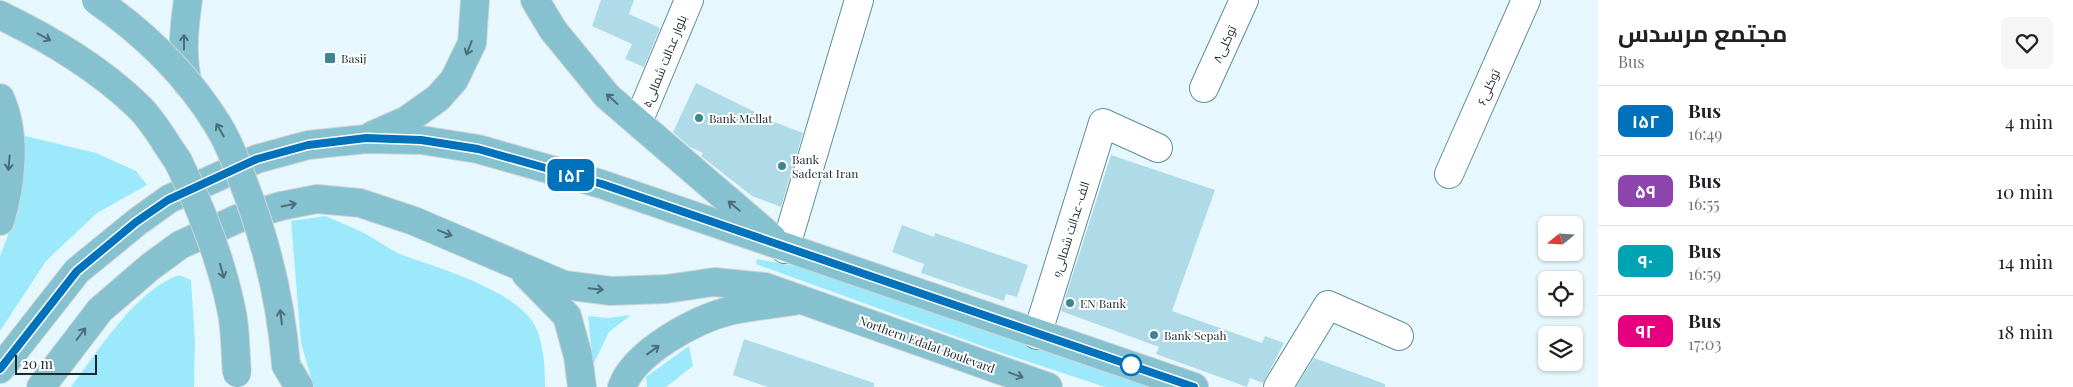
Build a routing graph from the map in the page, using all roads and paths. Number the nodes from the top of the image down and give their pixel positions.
1 (96, 0) edge
2 (188, 0) edge
3 (475, 0) edge
4 (535, 0) edge
5 (689, 0) edge
6 (859, 0) edge
7 (1244, 0) edge
8 (1526, 0) edge
9 (0, 15) edge
10 (188, 84) junction
11 (1204, 88) dead end
12 (0, 98) edge
13 (638, 122) junction
14 (366, 138) junction
15 (1158, 148) dead end
16 (1449, 174) dead end
17 (0, 221) edge
18 (785, 249) junction
19 (521, 268) junction
20 (805, 300) junction
21 (1037, 335) junction
22 (1399, 336) dead end
23 (0, 369) edge
24 (237, 380) edge
25 (291, 380) edge
26 (41, 387) edge
27 (582, 387) edge
28 (622, 387) edge
29 (1048, 387) edge
30 (1194, 387) edge
31 (1278, 387) edge

1 - 10 main road, bridge
10 -> 2 main road
3 -> 14 main road
13 -> 4 main road
5 - 13 street, بلوار عدالت شمالی۵
6 - 18 street
7 - 11 street, توکلی۸
8 - 16 street, توکلی۶
9 -> 24 main road, bridge
25 -> 10 main road, bridge
12 -> 17 main road
18 -> 13 main road
14 - 18 main road
14 - 23 main road
15 - 21 street, 9الف-عدالت شمالی
18 - 21 main road
19 -> 20 main road, Northern Edalat Boulevard
26 -> 19 main road, Northern Edalat Boulevard
19 - 27 main road
28 -> 20 main road
20 -> 29 main road, Northern Edalat Boulevard
21 - 30 main road
22 - 31 street

